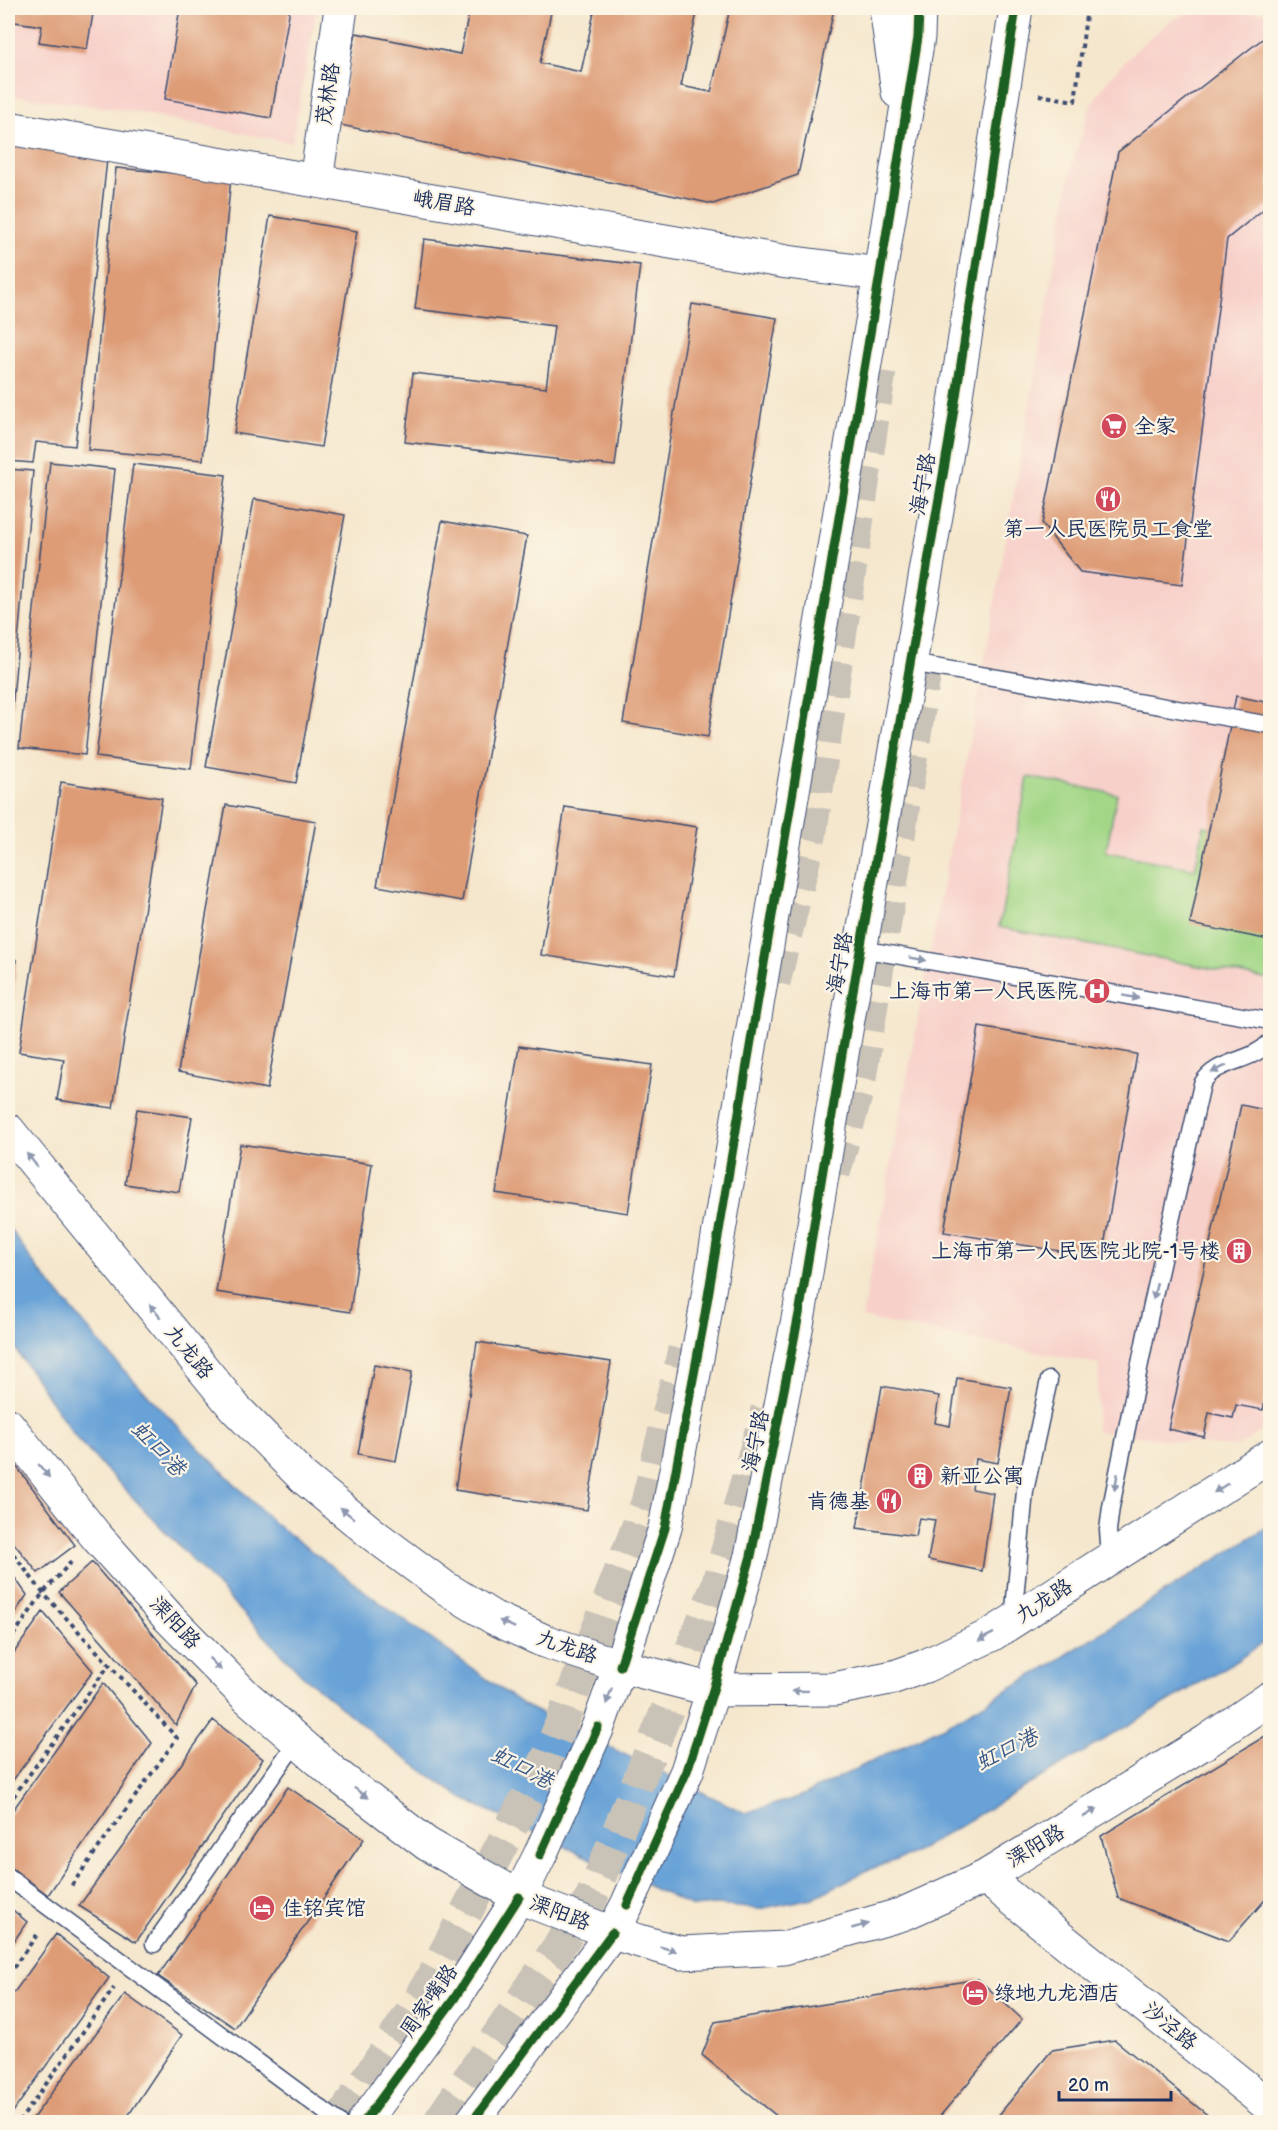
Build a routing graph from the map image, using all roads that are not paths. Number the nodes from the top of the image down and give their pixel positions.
1 (340, 8) edge
2 (886, 8) edge
3 (919, 8) edge
4 (1016, 8) edge
5 (8, 128) edge
6 (901, 138) junction
7 (316, 181) junction
8 (880, 274) junction
9 (910, 663) junction
10 (1270, 725) edge
11 (861, 949) junction
12 (1270, 1021) edge
13 (1270, 1042) edge
14 (8, 1130) edge
15 (1049, 1380) dead end
16 (8, 1425) edge
17 (1270, 1456) edge
18 (1110, 1558) junction
19 (1013, 1620) junction
20 (620, 1666) junction
21 (713, 1690) junction
22 (1270, 1698) edge
23 (297, 1741) junction
24 (8, 1877) edge
25 (985, 1877) junction
26 (519, 1897) junction
27 (620, 1919) junction
28 (154, 1944) dead end
29 (1270, 2107) edge
30 (339, 2122) edge
31 (363, 2122) edge
32 (472, 2122) edge

1 - 7 main road, 茂林路
2 - 6 main road
3 - 6 main road
4 - 9 main road, 海宁路
5 - 7 main road, 峨眉路
6 - 8 main road
7 - 8 main road, 峨眉路
8 - 20 main road
9 - 10 lane
9 - 11 main road, 海宁路
11 -> 12 lane
11 - 21 main road, 海宁路
13 -> 18 lane
20 -> 14 main road, 九龙路
15 - 19 lane
16 -> 23 main road, 溧阳路
17 -> 18 main road, 九龙路
18 - 19 main road, 九龙路
19 -> 21 main road, 九龙路
20 - 21 main road, 九龙路
20 -> 26 main road
21 - 27 main road, 海宁路
25 -> 22 main road, 溧阳路
23 -> 26 main road, 溧阳路
23 - 28 lane
24 - 30 lane
27 -> 25 main road, 溧阳路
25 - 29 main road, 沙泾路
26 - 27 main road, 溧阳路
26 - 31 main road, 周家嘴路
27 - 32 main road

